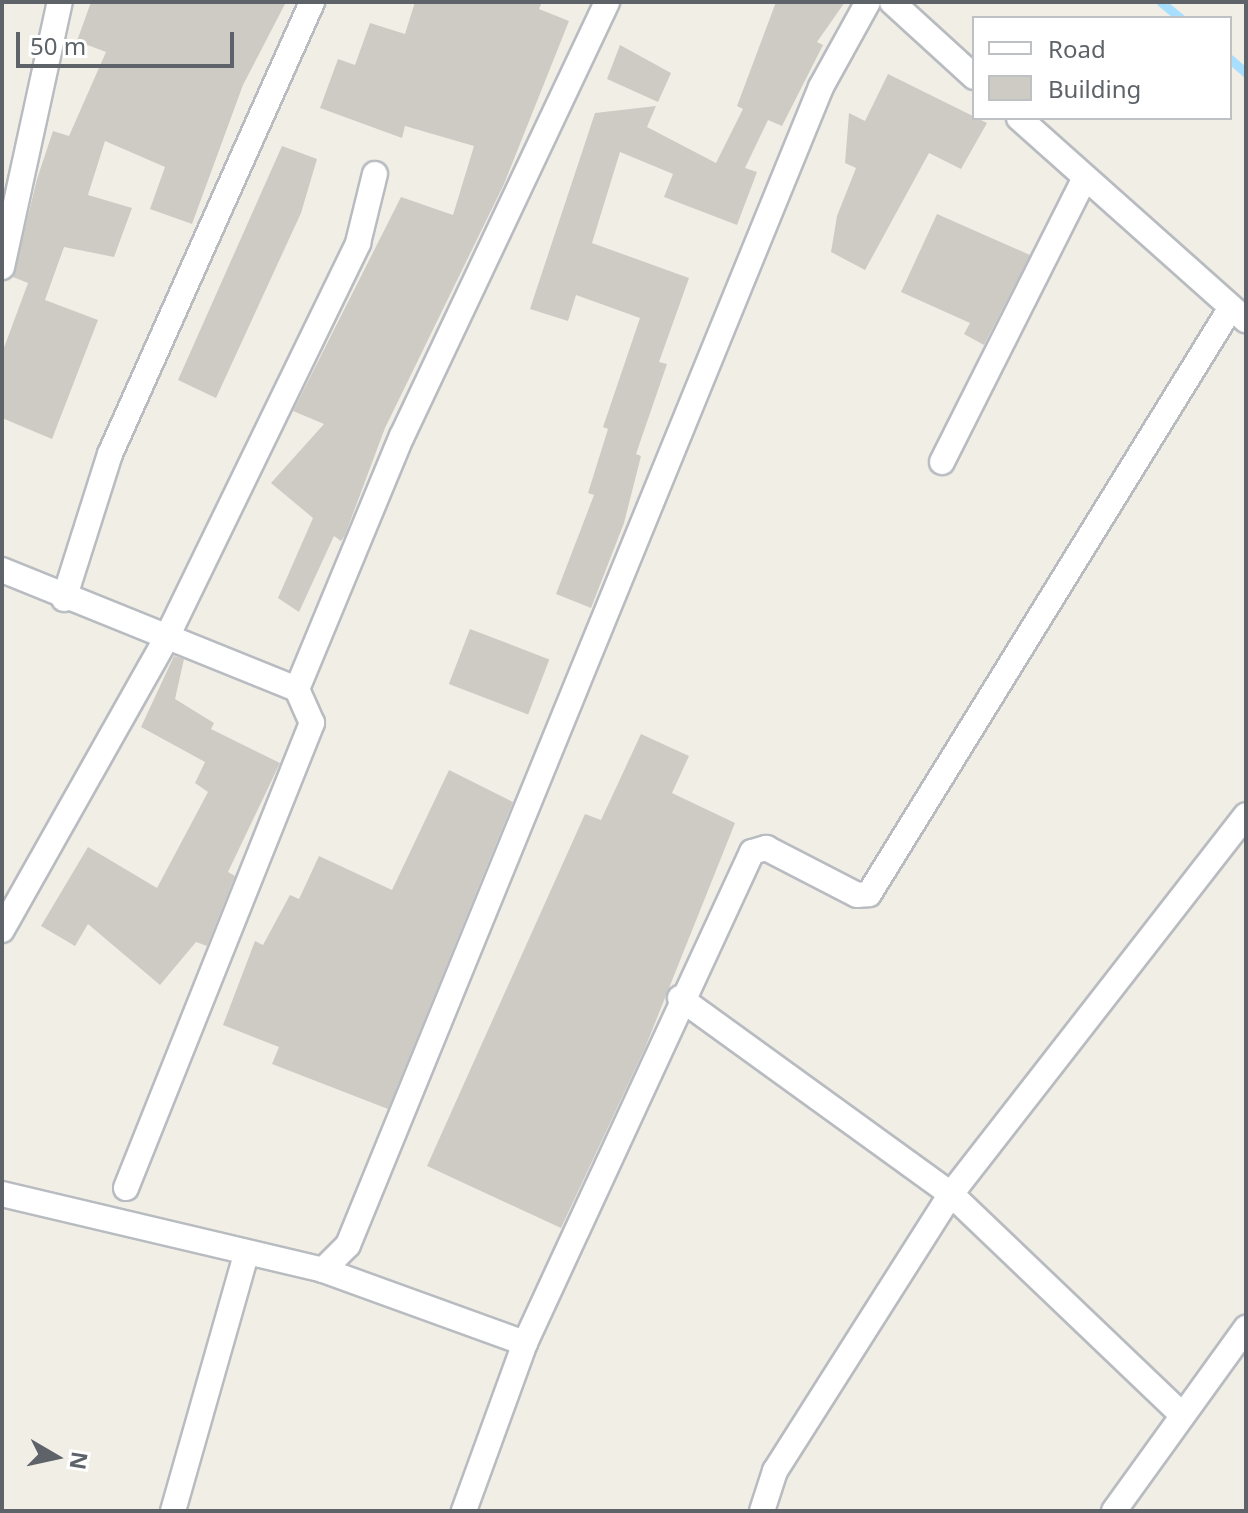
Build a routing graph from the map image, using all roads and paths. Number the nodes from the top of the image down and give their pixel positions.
1 (60, 2) edge
2 (312, 2) edge
3 (607, 2) edge
4 (868, 2) edge
5 (892, 2) edge
6 (972, 75) edge
7 (1021, 120) edge
8 (375, 174) dead end
9 (1085, 178) junction
10 (2, 267) edge
11 (1238, 315) edge
12 (942, 462) dead end
13 (2, 570) edge
14 (64, 599) junction
15 (166, 639) junction
16 (297, 689) junction
17 (1246, 815) edge
18 (2, 930) edge
19 (680, 998) junction
20 (126, 1188) dead end
21 (2, 1194) edge
22 (951, 1194) junction
23 (247, 1252) junction
24 (323, 1270) junction
25 (1246, 1328) edge
26 (525, 1343) junction
27 (1181, 1414) junction
28 (173, 1511) edge
29 (464, 1511) edge
30 (762, 1511) edge
31 (1114, 1511) edge

1 - 10 street
2 - 14 street
3 - 16 street
4 - 24 street
5 - 6 street
7 - 9 street
8 - 15 street
9 - 11 street
9 - 12 street
11 - 19 street
13 - 14 street
14 - 15 street
15 - 16 street
15 - 18 street
16 - 20 street
17 - 22 street
19 - 22 street
19 - 26 street
21 - 23 street
22 - 27 street
22 - 30 street
23 - 24 street
23 - 28 street
24 - 26 street
25 - 27 street
26 - 29 street
27 - 31 street

